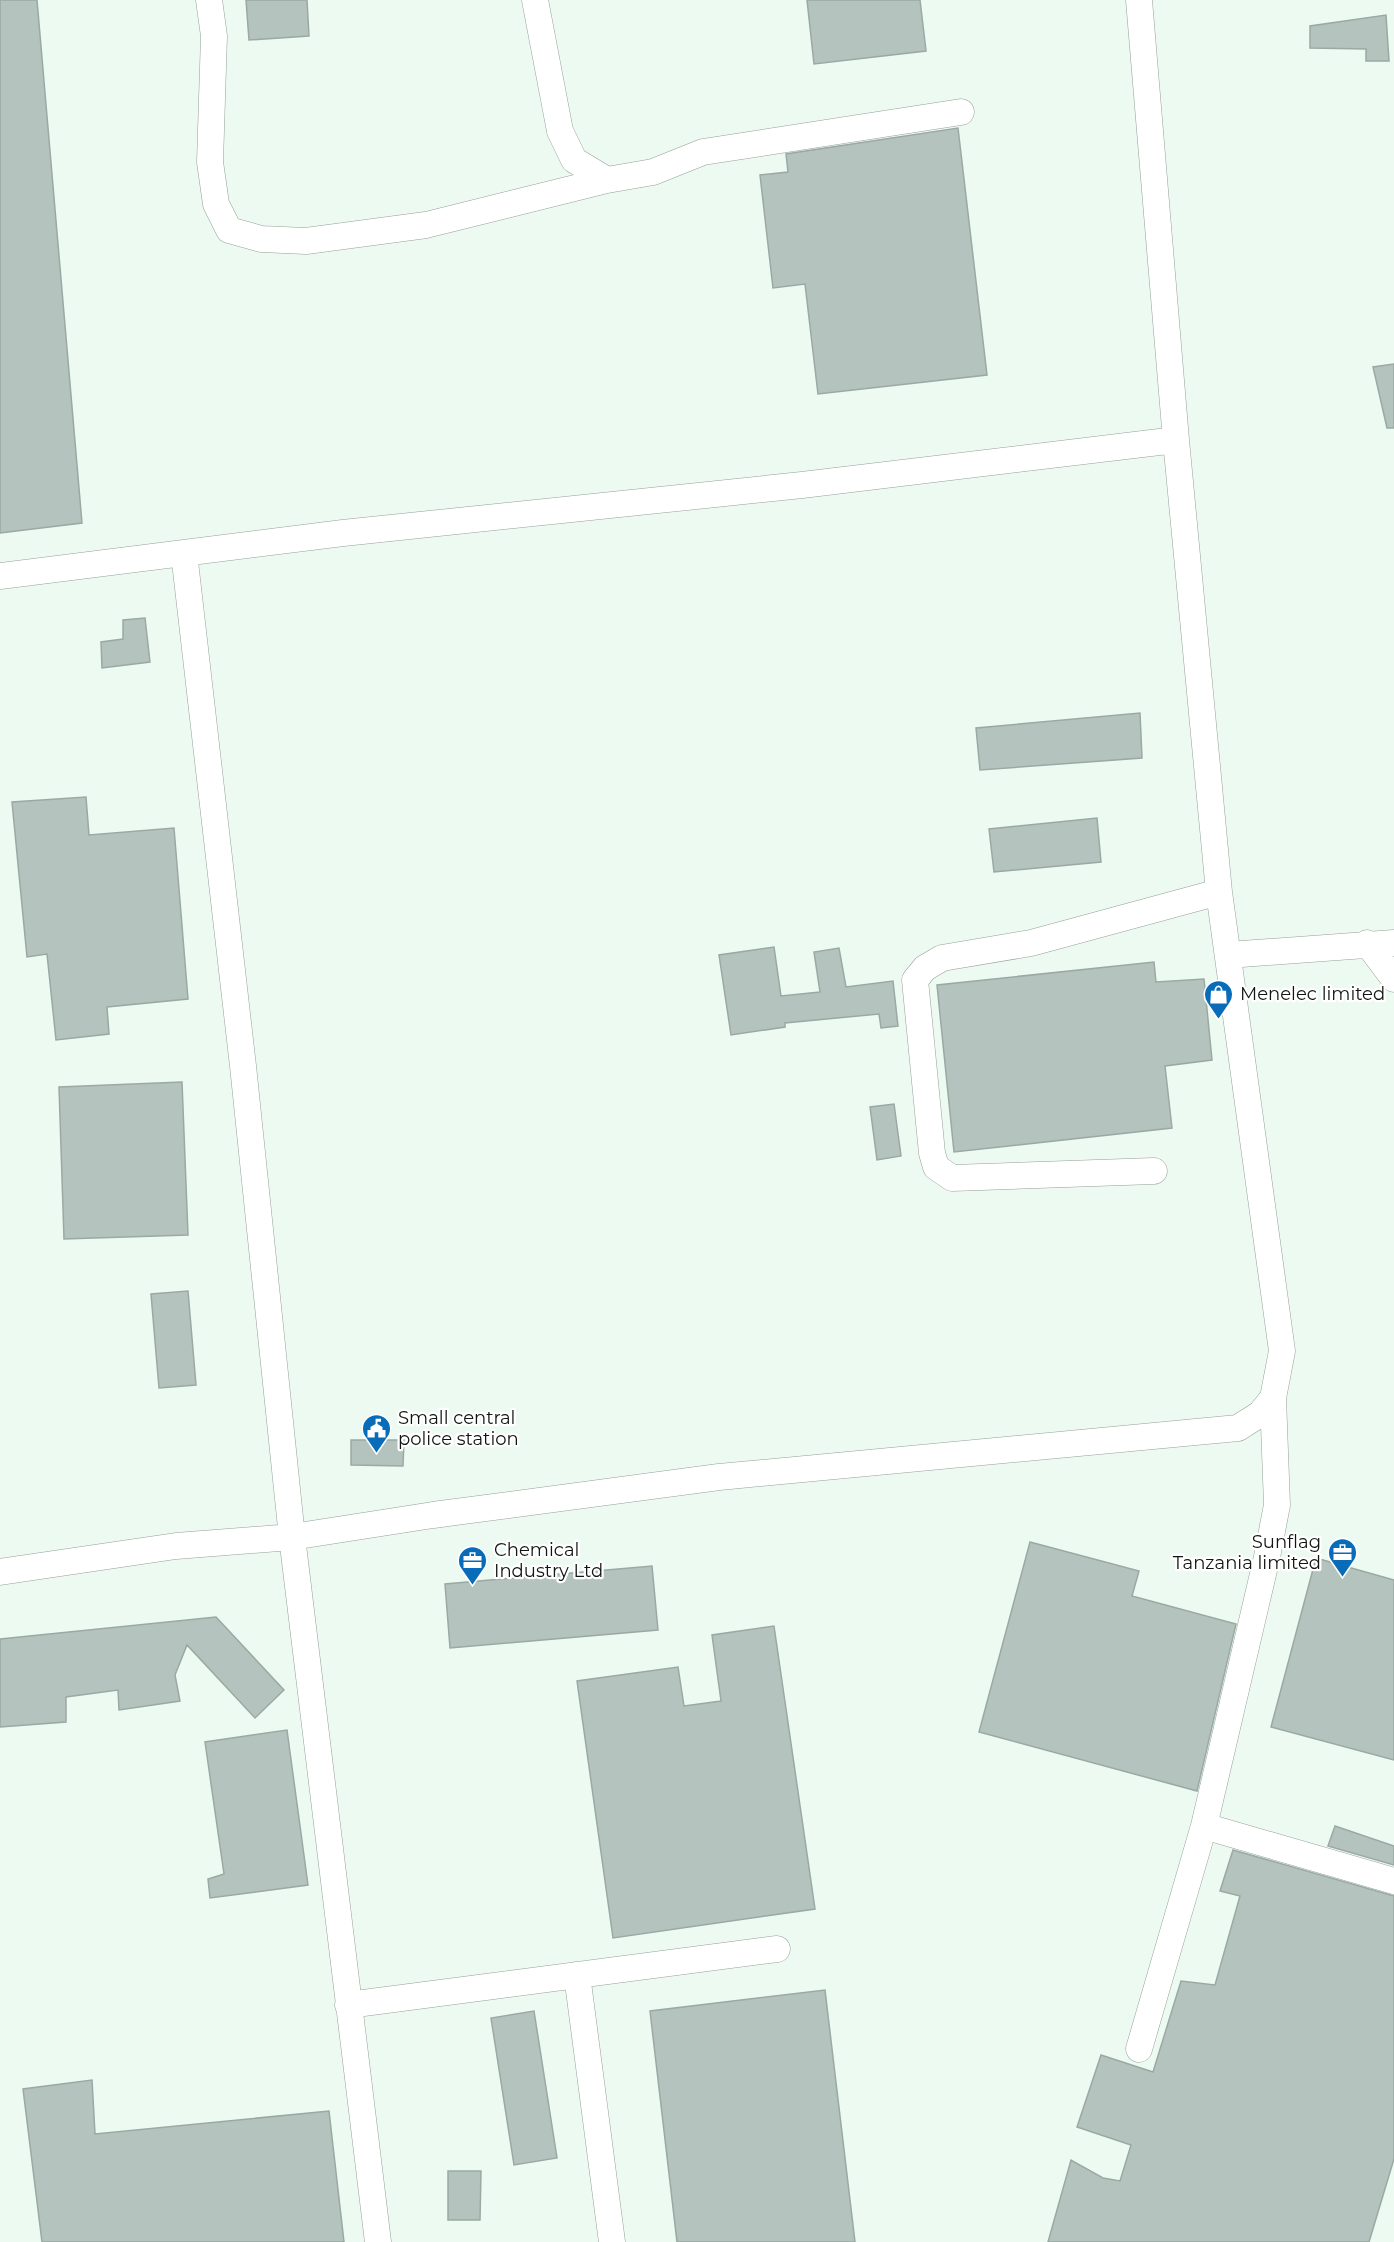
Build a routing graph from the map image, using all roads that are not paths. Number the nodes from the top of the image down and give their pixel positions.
1 (209, 0) edge
2 (535, 0) edge
3 (1139, 0) edge
4 (961, 112) dead end
5 (607, 180) junction
6 (1176, 440) junction
7 (184, 553) junction
8 (0, 576) edge
9 (1219, 892) junction
10 (1367, 943) junction
11 (1394, 943) edge
12 (1228, 955) junction
13 (1394, 979) edge
14 (1154, 1171) dead end
15 (1273, 1398) junction
16 (292, 1538) junction
17 (0, 1572) edge
18 (1204, 1826) junction
19 (1394, 1881) edge
20 (777, 1949) dead end
21 (577, 1975) junction
22 (348, 2005) junction
23 (1139, 2049) dead end
24 (378, 2242) edge
25 (612, 2242) edge

1 - 5 street
2 - 5 street
3 - 6 street
4 - 5 street
6 - 7 street
6 - 9 street
7 - 8 street
7 - 16 street
9 - 12 street
9 - 14 street
10 - 11 street
10 - 12 street
10 - 13 street
12 - 15 street
15 - 16 street
15 - 18 street
16 - 17 street
16 - 22 street
18 - 19 street
18 - 23 street
20 - 21 street
21 - 22 street
21 - 25 street
22 - 24 street

